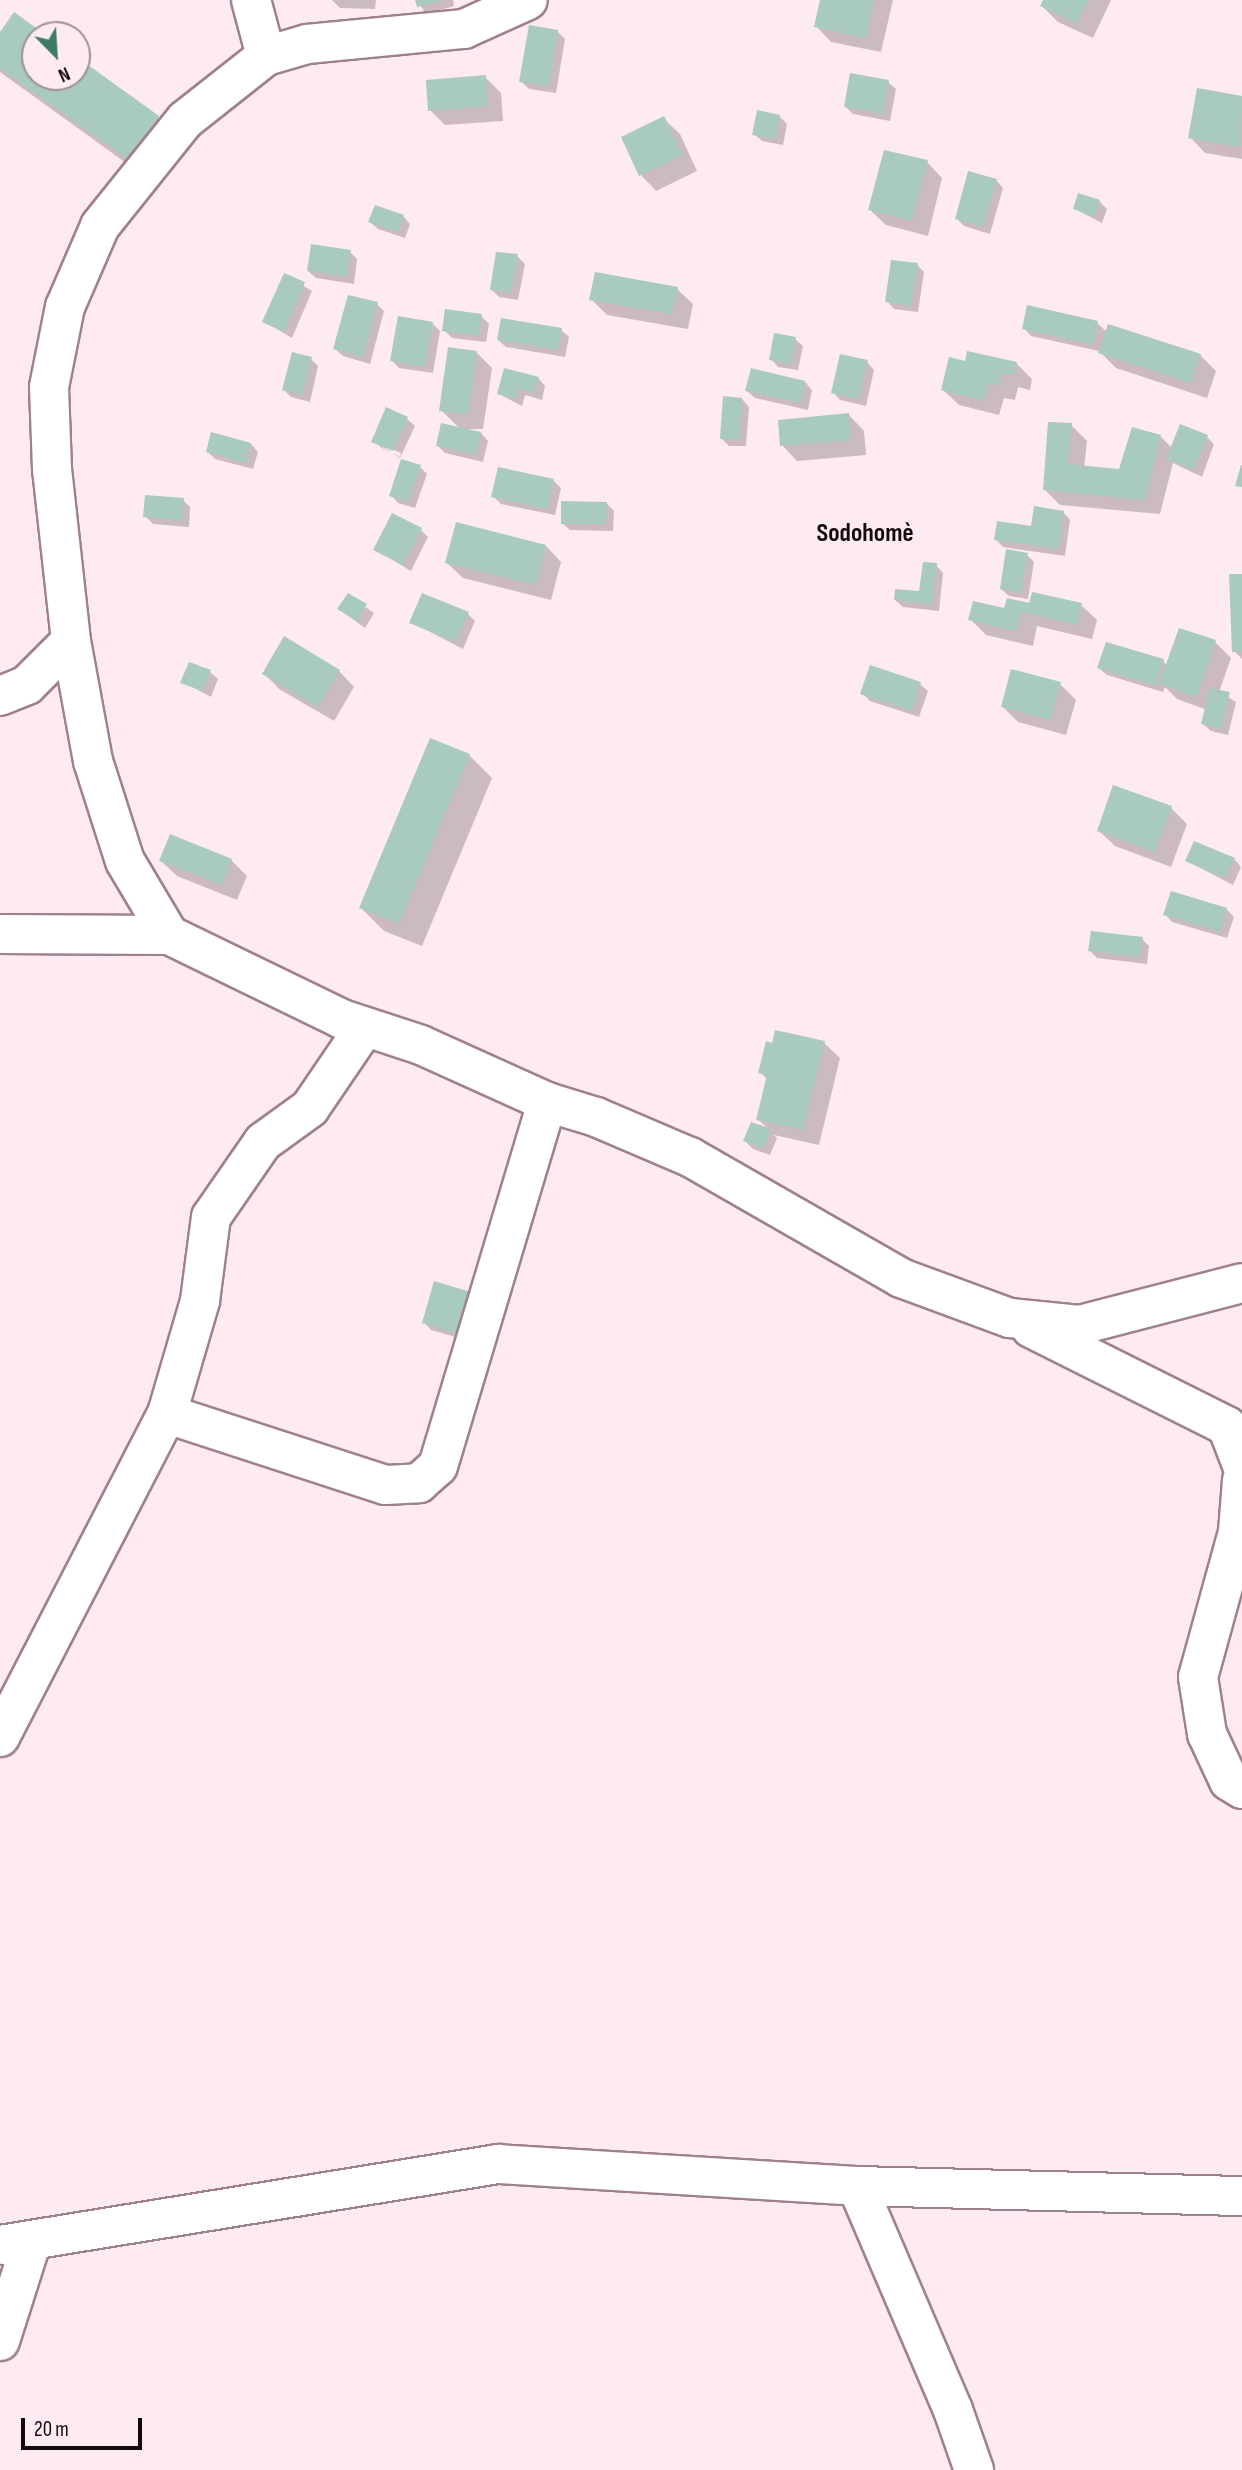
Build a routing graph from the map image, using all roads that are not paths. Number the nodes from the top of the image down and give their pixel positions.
1 (251, 0) edge
2 (528, 0) edge
3 (266, 56) junction
4 (71, 641) junction
5 (0, 696) edge
6 (0, 934) edge
7 (169, 935) junction
8 (365, 1027) junction
9 (547, 1102) junction
10 (1242, 1283) edge
11 (1010, 1318) junction
12 (167, 1414) junction
13 (1242, 1465) edge
14 (1242, 1480) edge
15 (0, 1737) edge
16 (1242, 1789) edge
17 (857, 2186) junction
18 (1240, 2205) edge
19 (15, 2244) edge
20 (0, 2341) edge
21 (974, 2470) edge

1 - 3 street
2 - 3 street
3 - 4 street
4 - 5 street
4 - 7 street
6 - 7 street
7 - 8 street
8 - 9 street
8 - 12 street
9 - 11 street
9 - 12 street
10 - 11 street
11 - 13 street
12 - 15 street
14 - 16 street
17 - 18 street
17 - 19 street
17 - 21 street
19 - 20 street

